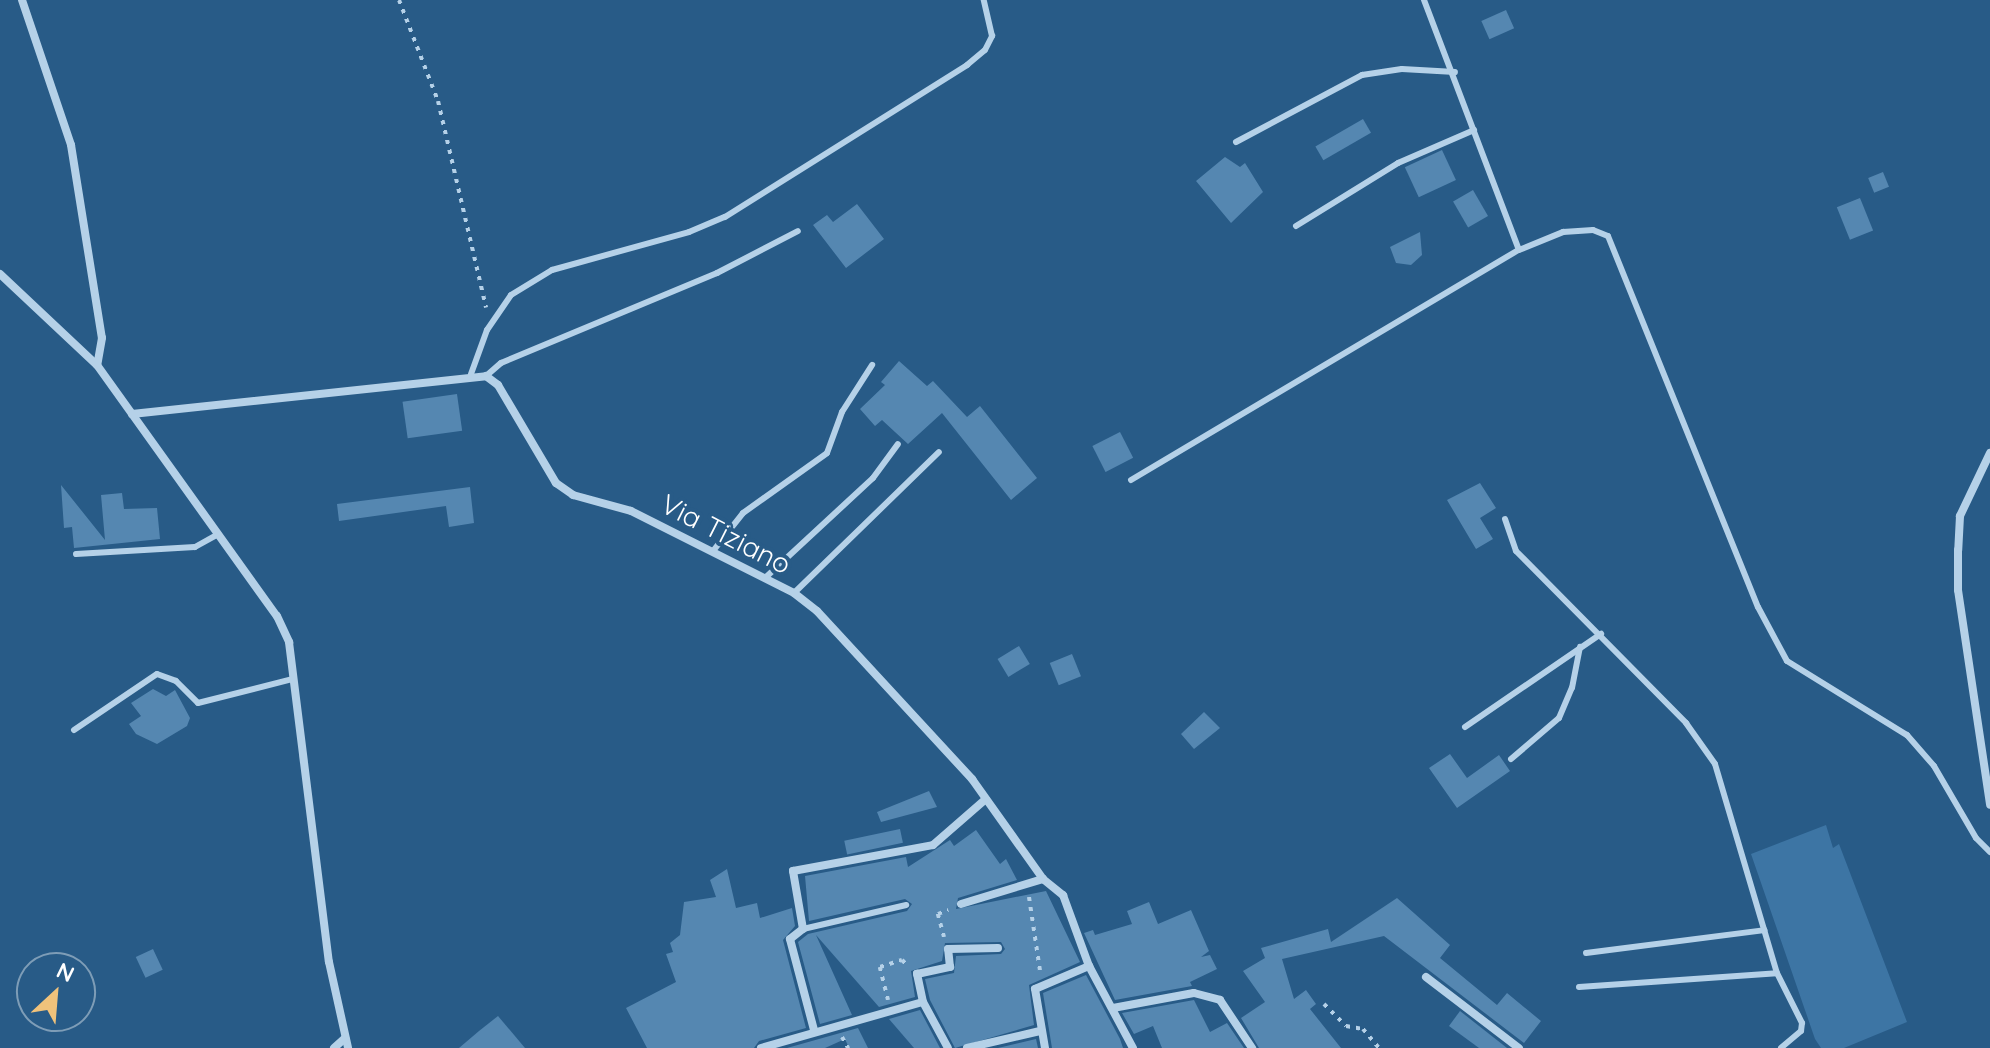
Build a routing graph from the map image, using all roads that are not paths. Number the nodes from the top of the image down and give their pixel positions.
1 (22, 0) edge
2 (984, 0) edge
3 (1424, 0) edge
4 (1455, 72) junction
5 (1474, 130) junction
6 (1236, 142) dead end
7 (1296, 226) dead end
8 (798, 231) dead end
9 (1519, 250) junction
10 (0, 274) edge
11 (97, 365) junction
12 (872, 365) dead end
13 (471, 374) junction
14 (486, 376) junction
15 (132, 414) junction
16 (898, 444) dead end
17 (939, 452) dead end
18 (1990, 453) edge
19 (1131, 480) dead end
20 (1505, 519) dead end
21 (218, 534) junction
22 (713, 551) junction
23 (76, 554) dead end
24 (765, 578) junction
25 (794, 593) junction
26 (1601, 634) junction
27 (1580, 647) junction
28 (293, 679) junction
29 (1465, 727) dead end
30 (74, 730) dead end
31 (1511, 759) dead end
32 (986, 799) junction
33 (1990, 805) edge
34 (1990, 852) edge
35 (1043, 879) junction
36 (961, 904) road end
37 (906, 905) dead end
38 (803, 929) junction
39 (1765, 930) junction
40 (998, 948) dead end
41 (1586, 953) dead end
42 (1089, 966) junction
43 (1777, 973) junction
44 (1426, 977) dead end
45 (1579, 987) dead end
46 (923, 1002) junction
47 (1113, 1008) junction
48 (814, 1030) junction
49 (1040, 1031) junction
50 (345, 1038) junction
51 (334, 1048) edge
52 (348, 1048) edge
53 (761, 1048) edge
54 (948, 1048) edge
55 (967, 1048) edge
56 (1045, 1048) edge
57 (1133, 1048) edge
58 (1252, 1048) edge
59 (1519, 1048) edge
60 (1781, 1048) edge

1 - 11 street
2 - 13 lane
3 - 4 lane
4 - 5 lane
4 - 6 lane
5 - 7 lane
5 - 9 lane
8 - 14 lane
9 - 19 lane
9 - 34 lane
10 - 11 street
11 - 15 street
12 - 22 lane
13 - 14 street
13 - 15 street
14 - 22 street, Via Tiziano
15 - 21 street
16 - 24 lane
17 - 25 lane
18 - 33 street
20 - 26 lane
21 - 23 lane
21 - 28 street
22 - 24 street, Via Tiziano
24 - 25 street, Via Tiziano
25 - 32 street, Via Tiziano
26 - 27 lane
26 - 39 lane
27 - 29 lane
27 - 31 lane
28 - 30 lane
28 - 50 street
32 - 35 street, Via Tiziano
32 - 38 street
35 - 36 street
35 - 42 street, Via Tiziano
37 - 38 lane
38 - 48 street
39 - 41 lane
39 - 43 lane
40 - 46 street
42 - 47 street, Via Tiziano
42 - 49 street
43 - 45 lane
43 - 60 lane
44 - 59 street
46 - 48 street
46 - 54 street
47 - 57 street, Via Tiziano
47 - 58 street
48 - 53 street
49 - 55 street
49 - 56 street
50 - 51 street
50 - 52 street

